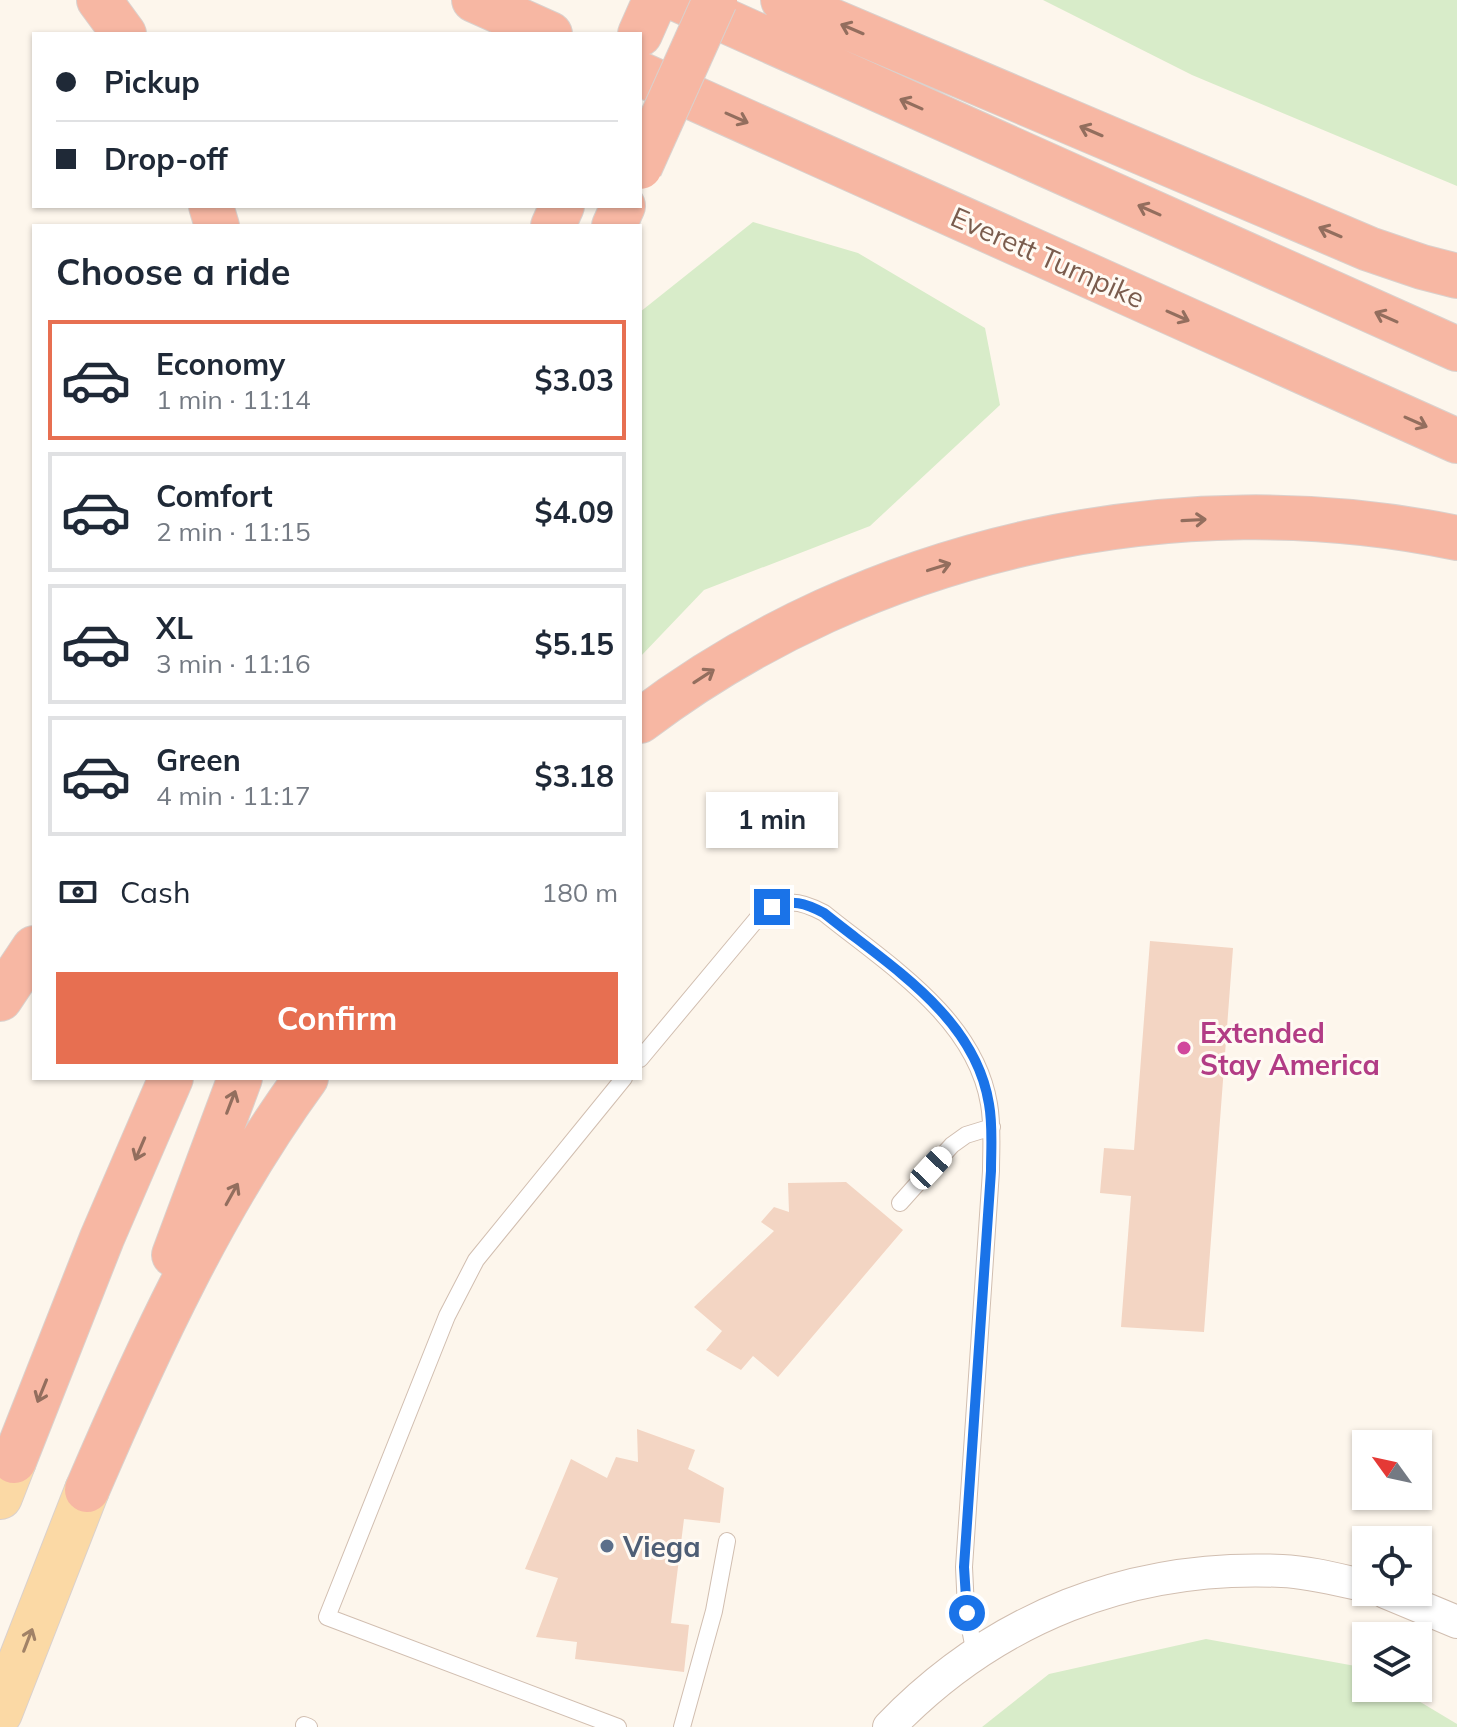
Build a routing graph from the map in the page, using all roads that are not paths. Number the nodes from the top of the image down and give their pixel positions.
1 (99, 0) edge
2 (474, 0) edge
3 (655, 0) edge
4 (679, 0) edge
5 (715, 0) edge
6 (783, 0) edge
7 (123, 32) edge
8 (546, 32) edge
9 (641, 32) edge
10 (642, 75) edge
11 (642, 163) edge
12 (1457, 276) edge
13 (1457, 349) edge
14 (1457, 441) edge
15 (1457, 538) edge
16 (642, 720) edge
17 (32, 951) edge
18 (0, 999) edge
19 (642, 1057) edge
20 (170, 1080) edge
21 (239, 1080) edge
22 (305, 1080) edge
23 (622, 1080) edge
24 (992, 1127) junction
25 (900, 1203) dead end
26 (7, 1479) edge
27 (87, 1490) junction
28 (727, 1541) dead end
29 (1352, 1583) edge
30 (1419, 1606) edge
31 (1457, 1622) edge
32 (975, 1654) junction
33 (0, 1713) edge
34 (618, 1727) edge
35 (682, 1727) edge
36 (889, 1727) edge

1 - 7 highway
2 - 8 highway
3 - 9 highway
13 -> 4 highway
5 - 11 highway, bridge
12 -> 6 highway
10 -> 14 highway, Everett Turnpike
16 -> 15 highway
17 - 18 highway
19 - 24 lane
20 -> 26 highway
27 -> 21 highway
27 -> 22 highway
23 - 34 lane
24 - 25 lane
24 - 32 lane
33 -> 27 main road
28 - 35 lane
29 - 32 street
30 - 31 street
32 - 36 street

